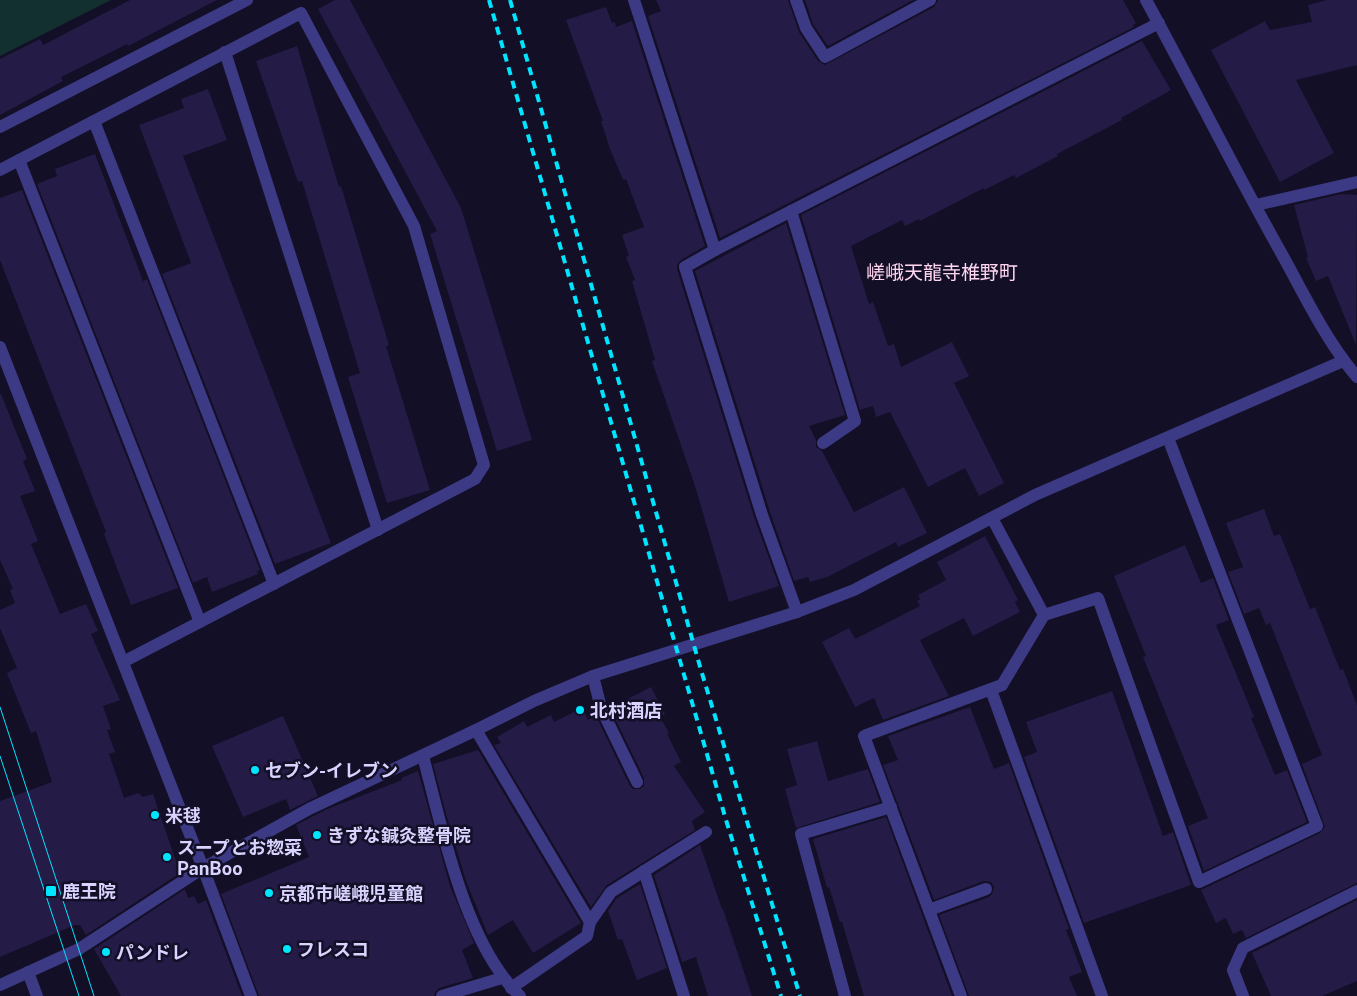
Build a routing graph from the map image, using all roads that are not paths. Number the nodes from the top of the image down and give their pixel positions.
1 (247, 0) edge
2 (634, 0) edge
3 (796, 0) edge
4 (930, 0) edge
5 (1146, 0) edge
6 (1159, 23) junction
7 (226, 52) junction
8 (94, 121) junction
9 (0, 127) edge
10 (19, 160) junction
11 (0, 170) edge
12 (1357, 182) edge
13 (1256, 205) junction
14 (791, 211) junction
15 (715, 250) junction
16 (0, 347) edge
17 (1343, 361) junction
18 (1357, 377) edge
19 (1168, 438) junction
20 (823, 443) dead end
21 (992, 518) junction
22 (378, 530) junction
23 (274, 584) junction
24 (796, 612) junction
25 (1044, 615) junction
26 (200, 622) junction
27 (123, 662) junction
28 (594, 676) junction
29 (996, 688) junction
30 (476, 730) junction
31 (422, 756) junction
32 (637, 782) dead end
33 (891, 808) junction
34 (706, 832) dead end
35 (203, 868) junction
36 (644, 871) junction
37 (986, 889) dead end
38 (1357, 891) edge
39 (929, 910) junction
40 (590, 922) junction
41 (28, 972) junction
42 (0, 985) edge
43 (511, 987) edge
44 (37, 996) edge
45 (251, 996) edge
46 (442, 996) edge
47 (684, 996) edge
48 (845, 996) edge
49 (961, 996) edge
50 (1102, 996) edge
51 (1243, 996) edge

1 - 9 street
2 - 15 street
3 - 4 street
5 - 6 street
6 - 13 street
6 - 14 street
7 - 8 street
7 - 22 street
7 - 22 street
8 - 10 street
8 - 23 street
10 - 11 street
10 - 26 street
12 - 13 street
13 - 17 street
14 - 15 street
14 - 20 street
15 - 24 street
16 - 27 street
17 - 18 street
17 - 19 street
19 - 21 street
19 - 25 street
21 - 24 street
21 - 25 street
22 - 23 street
23 - 26 street
24 - 28 street
25 - 29 street
26 - 27 street
27 - 35 street
28 - 30 street
28 - 32 street
29 - 33 street
29 - 50 street
30 - 31 street
30 - 40 street
31 - 35 street
31 - 43 street
33 - 39 street
33 - 48 street
34 - 36 street
35 - 41 street
35 - 45 street
36 - 40 street
36 - 47 street
37 - 39 street
38 - 51 street
39 - 49 street
40 - 43 street
41 - 42 street
41 - 44 street
43 - 46 street

